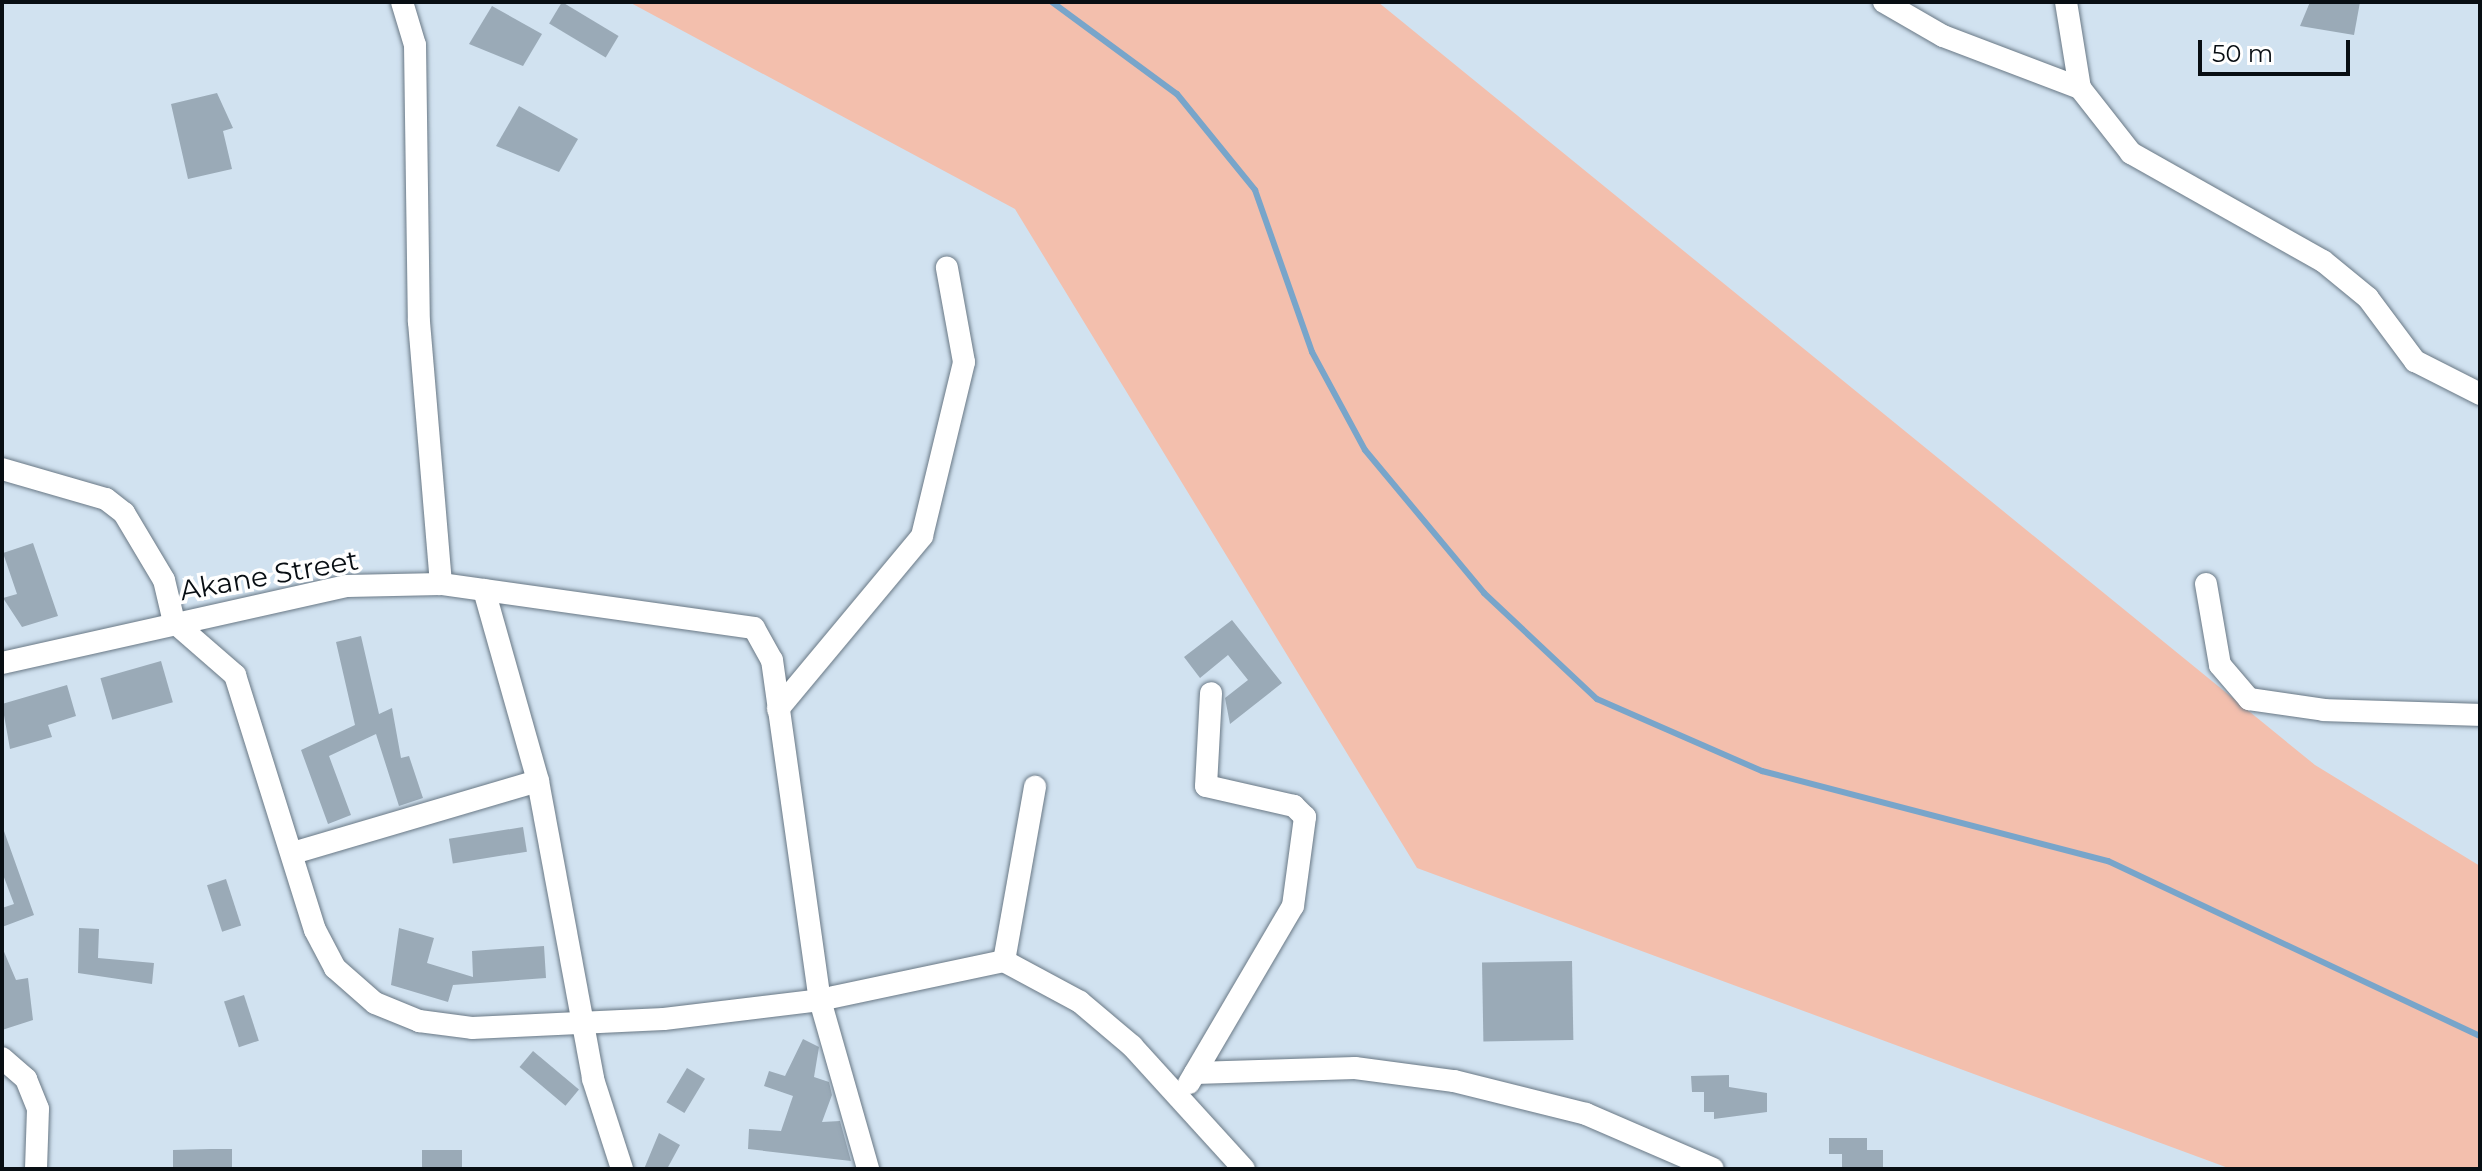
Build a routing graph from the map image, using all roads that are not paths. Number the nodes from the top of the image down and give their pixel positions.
1 (402, 2) edge
2 (1884, 2) edge
3 (2066, 2) edge
4 (2080, 88) junction
5 (947, 268) dead end
6 (2480, 394) edge
7 (2, 469) edge
8 (441, 584) junction
9 (2206, 584) dead end
10 (484, 590) junction
11 (174, 622) junction
12 (2, 663) edge
13 (1211, 693) dead end
14 (778, 709) junction
15 (2480, 715) edge
16 (538, 781) junction
17 (1035, 787) dead end
18 (293, 853) junction
19 (1004, 961) junction
20 (820, 1000) junction
21 (587, 1024) junction
22 (2, 1058) edge
23 (1195, 1073) junction
24 (1181, 1099) junction
25 (36, 1169) edge
26 (622, 1169) edge
27 (868, 1169) edge
28 (1244, 1169) edge
29 (1713, 1169) edge

1 - 8 street
2 - 4 street
3 - 4 street
4 - 6 street
5 - 14 street
7 - 11 street
8 - 10 street, Akane Street
8 - 11 street, Akane Street
9 - 15 street
10 - 14 street, Akane Street
10 - 16 street
11 - 12 street, Akane Street
11 - 18 street
13 - 23 street
14 - 20 street
16 - 18 street
16 - 21 street
17 - 19 street
18 - 21 street
19 - 20 street
19 - 24 street
20 - 21 street
20 - 27 street
21 - 26 street
22 - 25 street
23 - 24 street
23 - 29 street
24 - 28 street

